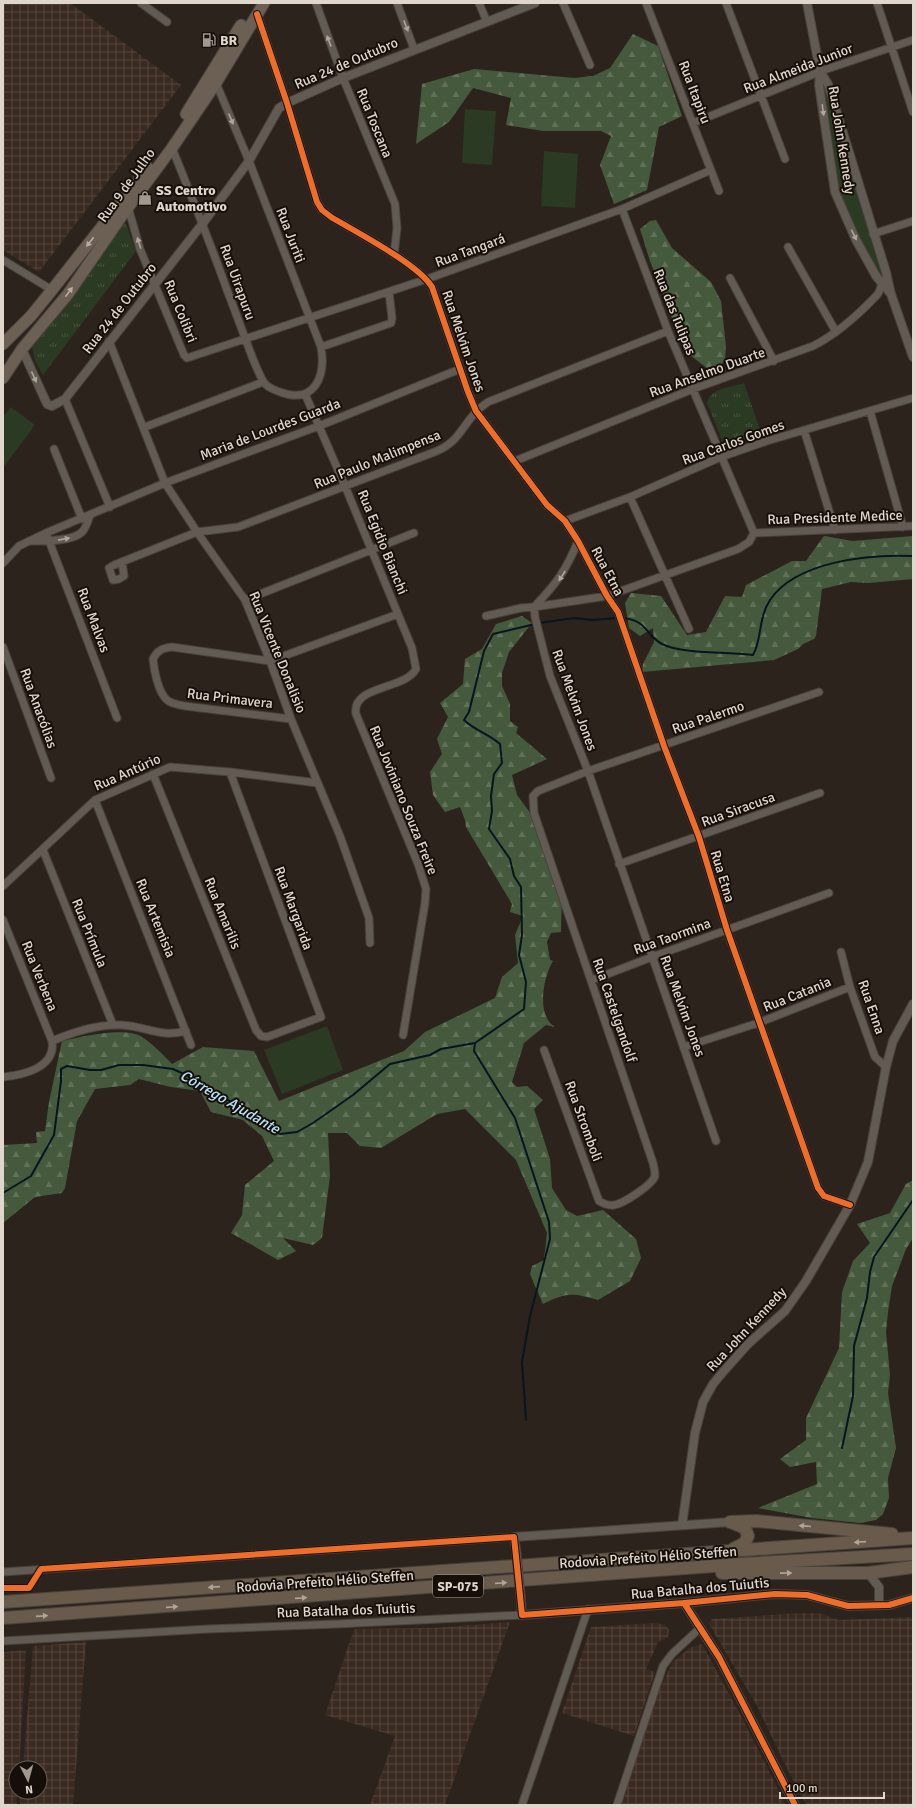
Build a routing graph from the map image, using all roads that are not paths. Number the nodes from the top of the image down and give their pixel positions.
1 (140, 3) edge
2 (264, 3) edge
3 (316, 3) edge
4 (397, 3) edge
5 (479, 3) edge
6 (535, 3) edge
7 (563, 3) edge
8 (646, 3) edge
9 (726, 3) edge
10 (807, 3) edge
11 (877, 3) edge
12 (256, 9) edge
13 (245, 20) junction
14 (167, 22) dead end
15 (487, 22) junction
16 (913, 40) edge
17 (892, 48) junction
18 (414, 49) junction
19 (590, 65) dead end
20 (820, 71) junction
21 (343, 78) junction
22 (216, 83) junction
23 (761, 97) junction
24 (287, 103) junction
25 (913, 112) edge
26 (693, 123) junction
27 (172, 148) junction
28 (785, 159) dead end
29 (249, 161) junction
30 (711, 170) junction
31 (718, 191) dead end
32 (128, 207) junction
33 (622, 209) junction
34 (116, 215) junction
35 (913, 221) edge
36 (203, 223) junction
37 (134, 228) junction
38 (873, 234) junction
39 (788, 247) dead end
40 (394, 255) junction
41 (3, 260) edge
42 (730, 278) dead end
43 (427, 279) junction
44 (885, 281) junction
45 (156, 283) junction
46 (52, 290) junction
47 (389, 292) junction
48 (310, 318) junction
49 (37, 330) junction
50 (668, 331) junction
51 (836, 332) junction
52 (245, 339) junction
53 (109, 341) junction
54 (3, 344) edge
55 (321, 347) junction
56 (22, 349) junction
57 (913, 357) edge
58 (187, 358) joint
59 (774, 361) junction
60 (460, 369) junction
61 (3, 378) edge
62 (263, 382) junction
63 (693, 389) junction
64 (305, 394) junction
65 (913, 398) edge
66 (65, 399) junction
67 (476, 411) junction
68 (870, 411) junction
69 (320, 426) junction
70 (145, 427) junction
71 (804, 430) junction
72 (54, 449) dead end
73 (721, 457) junction
74 (515, 461) junction
75 (166, 483) junction
76 (345, 486) junction
77 (630, 497) junction
78 (110, 507) junction
79 (90, 515) junction
80 (82, 519) junction
81 (565, 521) junction
82 (913, 526) edge
83 (903, 527) junction
84 (835, 530) junction
85 (197, 532) junction
86 (46, 533) junction
87 (414, 533) dead end
88 (754, 533) junction
89 (27, 541) junction
90 (49, 541) junction
91 (578, 541) junction
92 (371, 550) junction
93 (122, 562) dead end
94 (3, 564) edge
95 (665, 576) junction
96 (607, 596) junction
97 (245, 600) junction
98 (534, 607) junction
99 (398, 614) junction
100 (486, 616) dead end
101 (689, 629) dead end
102 (3, 647) edge
103 (270, 660) junction
104 (819, 692) dead end
105 (363, 696) joint
106 (117, 718) dead end
107 (291, 718) junction
108 (664, 746) junction
109 (588, 771) junction
110 (230, 772) junction
111 (153, 774) junction
112 (51, 778) dead end
113 (318, 783) junction
114 (538, 791) joint
115 (820, 792) dead end
116 (95, 800) junction
117 (699, 836) junction
118 (43, 850) junction
119 (619, 864) junction
120 (3, 886) edge
121 (829, 893) dead end
122 (3, 920) edge
123 (727, 930) junction
124 (370, 943) dead end
125 (841, 952) dead end
126 (652, 957) junction
127 (592, 980) junction
128 (850, 987) junction
129 (913, 1004) edge
130 (758, 1023) junction
131 (113, 1025) junction
132 (285, 1030) joint
133 (186, 1031) junction
134 (403, 1035) dead end
135 (52, 1041) junction
136 (191, 1045) dead end
137 (684, 1047) junction
138 (544, 1050) dead end
139 (886, 1067) junction
140 (3, 1076) edge
141 (716, 1141) dead end
142 (600, 1201) joint
143 (850, 1205) junction
144 (730, 1522) junction
145 (682, 1525) junction
146 (514, 1537) junction
147 (913, 1538) edge
148 (728, 1551) junction
149 (913, 1554) edge
150 (913, 1568) edge
151 (677, 1570) junction
152 (888, 1571) junction
153 (3, 1572) edge
154 (868, 1573) junction
155 (879, 1587) junction
156 (3, 1594) edge
157 (86, 1596) junction
158 (913, 1598) edge
159 (3, 1602) edge
160 (684, 1603) junction
161 (879, 1605) junction
162 (588, 1610) junction
163 (522, 1615) junction
164 (3, 1618) edge
165 (700, 1628) junction
166 (3, 1641) edge
167 (522, 1805) edge
168 (617, 1805) edge
169 (795, 1805) edge

1 - 14 street
2 - 12 main road, Rua 9 de Julho
21 -> 3 street, Rua Toscana
4 -> 18 street
5 - 15 street
6 - 15 street, Rua 24 de Outubro
7 - 19 street
8 - 26 street, Rua Itapiru
9 - 23 street
10 - 20 street, Rua John Kennedy
11 - 17 street
12 - 13 main road, Rua 9 de Julho
12 - 22 main road, Rua 9 de Julho
12 - 24 street, Rua Melvim Jones
13 - 22 main road
13 - 34 main road, Rua 9 de Julho
15 - 18 street, Rua 24 de Outubro
16 - 17 street, Rua Almeida Junior
17 - 20 street, Rua Almeida Junior
17 - 25 street
18 - 21 street, Rua 24 de Outubro
20 - 23 street, Rua Almeida Junior
20 - 38 street, Rua John Kennedy
20 -> 44 street, Rua John Kennedy
21 - 24 street, Rua 24 de Outubro
21 - 40 street, Rua Toscana
22 - 27 main road, Rua 9 de Julho
22 -> 29 street, Rua Juriti
23 - 26 street, Rua Almeida Junior
23 - 28 street
24 - 29 street, Rua 24 de Outubro
24 - 40 street, Rua Melvim Jones
26 - 30 street, Rua Itapiru
27 - 32 main road, Rua 9 de Julho
27 - 36 street, Rua Uirapuru
29 - 36 street, Rua 24 de Outubro
29 - 48 street, Rua Juriti
30 - 31 street, Rua Itapiru
30 - 33 street, Rua Tangará
32 - 34 main road, Rua 9 de Julho
32 - 37 street, Rua Colibri
33 - 43 street, Rua Tangará
33 - 50 street, Rua das Tulipas
34 - 37 street
34 -> 46 main road, Rua 9 de Julho
49 -> 34 main road, Rua 9 de Julho
35 - 38 street
36 - 45 street, Rua 24 de Outubro
36 - 52 street, Rua Uirapuru
45 -> 37 street, Rua Colibri
38 - 44 street, Rua John Kennedy
39 - 51 street
40 - 43 street, Rua Melvim Jones
41 - 46 street
42 - 59 street
43 - 47 street, Rua Tangará
43 - 60 street, Rua Melvim Jones
44 - 51 street, Rua Anselmo Duarte
44 - 57 street, Rua John Kennedy
45 - 53 street, Rua 24 de Outubro
45 - 58 street, Rua Colibri
46 - 49 main road
46 - 54 main road, Rua 9 de Julho
47 - 48 street, Rua Tangará
47 - 55 street
48 - 52 street, Rua Tangará
48 - 55 street, Rua Juriti
49 - 56 main road, Rua 9 de Julho
50 - 63 street, Rua das Tulipas
50 - 67 street, Rua Paulo Malimpensa
51 - 59 street, Rua Anselmo Duarte
52 - 58 street, Rua Tangará
52 - 62 street, Rua Uirapuru
53 - 66 street, Rua 24 de Outubro
53 - 70 street, Rua Vicente Donalisio
55 - 64 street, Rua Juriti
56 - 61 main road, Rua 9 de Julho
56 -> 66 street
59 - 63 street, Rua Anselmo Duarte
60 - 67 street, Rua Melvim Jones
60 - 69 street, Maria de Lourdes Guarda
62 - 64 street
62 - 70 street
63 - 73 street, Rua das Tulipas
63 - 74 street, Rua Anselmo Duarte
64 - 69 street, Rua Egidio Bianchi
65 - 68 street, Rua Carlos Gomes
66 - 78 street
67 - 74 street, Rua Melvim Jones
67 - 76 street, Rua Paulo Malimpensa
68 - 71 street, Rua Carlos Gomes
68 - 83 street
69 - 75 street, Maria de Lourdes Guarda
69 - 76 street, Rua Egidio Bianchi
70 - 75 street, Rua Vicente Donalisio
71 - 73 street, Rua Carlos Gomes
71 - 84 street
72 - 80 street
73 - 77 street, Rua Carlos Gomes
73 - 88 street, Rua das Tulipas
74 - 81 street, Rua Melvim Jones
75 - 78 street, Maria de Lourdes Guarda
75 - 85 street, Rua Vicente Donalisio
76 - 85 street, Rua Paulo Malimpensa
76 - 92 street, Rua Egidio Bianchi
77 - 81 street, Rua Carlos Gomes
77 - 95 street
78 - 79 street, Maria de Lourdes Guarda
79 - 80 street, Maria de Lourdes Guarda
90 -> 79 street
80 - 86 street, Maria de Lourdes Guarda
81 - 91 street, Rua Melvim Jones
82 - 83 street, Rua Presidente Medice
83 - 84 street, Rua Presidente Medice
84 - 88 street, Rua Presidente Medice
85 - 93 street, Rua Paulo Malimpensa
85 - 97 street, Rua Vicente Donalisio
86 - 89 street, Maria de Lourdes Guarda
86 - 90 street, Rua Malvas
87 - 92 street
88 - 95 street, Rua Presidente Medice
89 - 90 street
89 - 94 street, Maria de Lourdes Guarda
90 - 106 street, Rua Malvas
91 - 96 street, Rua Etna
91 -> 98 street
92 - 97 street
92 - 99 street, Rua Egidio Bianchi
95 - 96 street, Rua Presidente Medice
95 - 101 street
96 - 98 street, Rua Presidente Medice
96 - 108 street, Rua Etna
97 - 103 street, Rua Vicente Donalisio
98 - 100 street, Rua Presidente Medice
98 - 109 street, Rua Melvim Jones
99 - 103 street
99 - 105 street, Rua Egidio Bianchi
102 - 112 street, Rua Anacólias
103 - 107 street, Rua Vicente Donalisio
103 - 107 street, Rua Primavera
104 - 108 street, Rua Palermo
105 - 134 street, Rua Joviniano Souza Freire
107 - 113 street, Rua Vicente Donalisio
108 - 109 street, Rua Palermo
108 - 117 street, Rua Etna
109 - 114 street, Rua Palermo
109 - 119 street, Rua Melvim Jones
110 - 111 street, Rua Antúrio
110 - 113 street, Rua Antúrio
110 - 132 street, Rua Margarida
111 - 116 street, Rua Antúrio
111 - 132 street, Rua Amarilis
113 - 124 street, Rua Vicente Donalisio
114 - 127 street, Rua Castelgandolf
115 - 117 street, Rua Siracusa
116 - 118 street, Rua Antúrio
116 - 133 street, Rua Artemisia
117 - 119 street, Rua Siracusa
117 - 123 street, Rua Etna
118 - 120 street, Rua Antúrio
118 - 131 street, Rua Prímula
119 - 126 street, Rua Melvim Jones
121 - 123 street, Rua Taormina
122 - 135 street, Rua Verbena
123 - 126 street, Rua Taormina
123 - 130 street, Rua Etna
125 - 128 street, Rua Enna
126 - 127 street, Rua Taormina
126 - 137 street, Rua Melvim Jones
127 - 142 street, Rua Castelgandolf
128 - 130 street, Rua Catania
128 - 139 street, Rua Enna
129 - 139 street, Rua John Kennedy
130 - 137 street, Rua Catania
130 - 143 street, Rua Etna
131 - 133 street
131 - 135 street
133 - 136 street, Rua Artemisia
135 - 140 street
137 - 141 street, Rua Melvim Jones
138 - 142 street, Rua Stromboli
139 - 143 street, Rua John Kennedy
143 - 145 street, Rua John Kennedy
144 - 145 street
147 -> 144 highway
144 - 148 highway
145 - 146 street
146 - 153 street
146 - 163 street, bridge
147 -> 148 highway, Rodovia Prefeito Hélio Steffen / SP-075
148 -> 157 highway, Rodovia Prefeito Hélio Steffen / SP-075
149 - 151 highway, Rodovia Prefeito Hélio Steffen / SP-075
150 - 152 highway
151 -> 154 highway
164 -> 151 highway, Rodovia Prefeito Hélio Steffen / SP-075
152 - 154 highway
152 - 155 street
154 - 155 street
155 - 161 street
156 - 157 highway
157 - 159 highway, Rodovia Prefeito Hélio Steffen / SP-075
158 - 161 street, Rua Batalha dos Tuiutis
160 - 161 street, Rua Batalha dos Tuiutis
160 - 162 street, Rua Batalha dos Tuiutis
160 - 165 street
162 - 163 street, Rua Batalha dos Tuiutis
162 - 167 street
163 - 166 street, Rua Batalha dos Tuiutis
165 - 168 street
165 - 169 street

